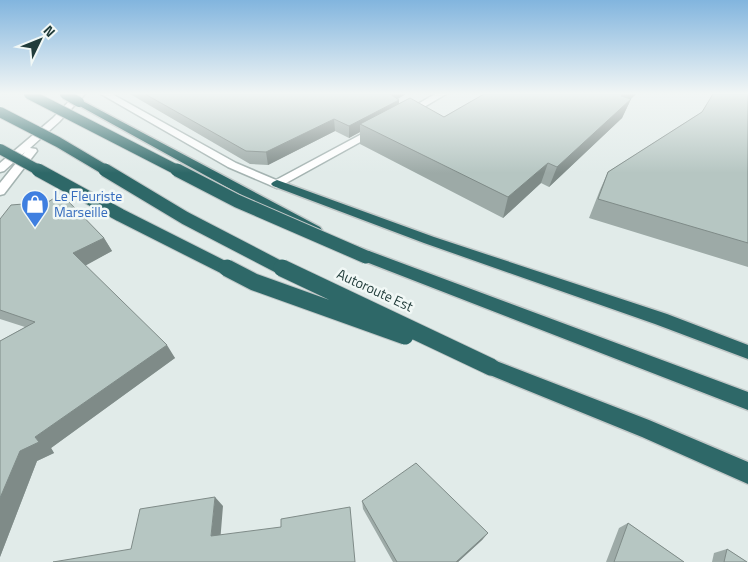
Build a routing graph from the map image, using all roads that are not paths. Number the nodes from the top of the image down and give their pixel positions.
1 (16, 120) edge
2 (56, 120) joint
3 (80, 120) edge
4 (113, 120) edge
5 (151, 120) edge
6 (394, 120) edge
7 (0, 149) edge
8 (0, 169) edge
9 (0, 175) edge
10 (13, 176) junction
11 (277, 184) junction
12 (0, 191) edge
13 (366, 257) junction
14 (748, 352) edge
15 (492, 367) junction
16 (748, 401) edge
17 (748, 473) edge

1 - 15 highway, Autoroute Est, bridge
2 - 8 street
2 - 10 street
3 - 13 highway, Autoroute Est, bridge
4 - 13 highway, bridge
5 - 11 street
6 - 11 street
7 - 15 highway, bridge
9 - 10 street
10 - 12 street
11 - 14 highway
13 - 16 highway, Autoroute Est
15 - 17 highway, Autoroute Est

